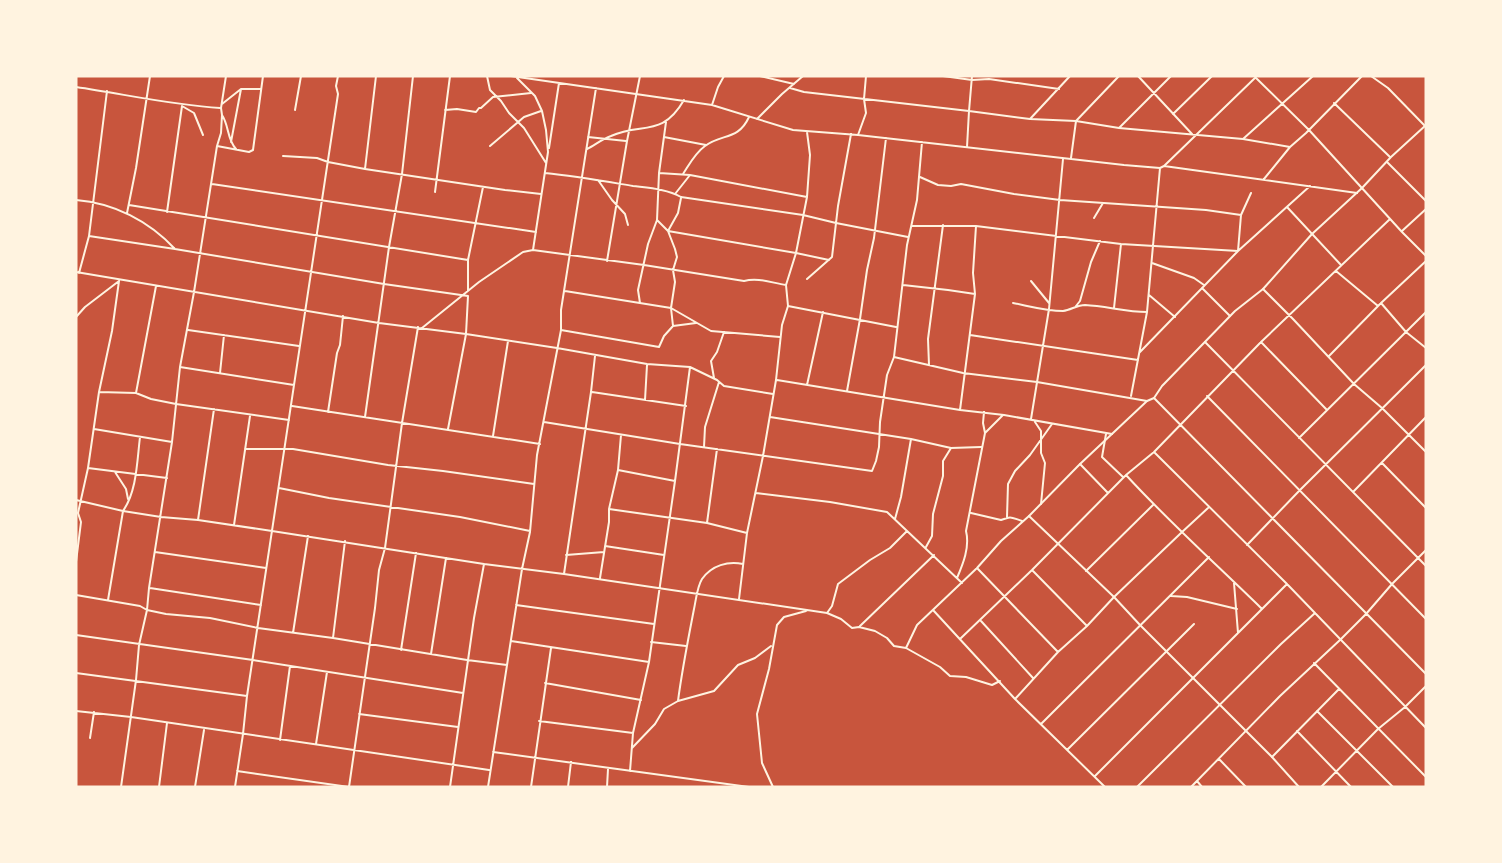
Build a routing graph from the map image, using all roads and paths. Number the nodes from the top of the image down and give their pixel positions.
1 (150, 76) edge
2 (226, 76) edge
3 (263, 76) edge
4 (301, 76) edge
5 (338, 76) edge
6 (376, 76) edge
7 (413, 76) edge
8 (450, 76) edge
9 (487, 76) edge
10 (511, 76) edge
11 (640, 76) edge
12 (724, 76) edge
13 (760, 76) edge
14 (803, 76) edge
15 (866, 76) edge
16 (943, 76) edge
17 (1070, 76) edge
18 (1119, 76) edge
19 (1138, 76) edge
20 (1171, 76) edge
21 (1212, 76) edge
22 (1314, 76) edge
23 (1362, 76) edge
24 (1371, 76) edge
25 (1256, 77) edge
26 (517, 78) junction
27 (972, 78) edge
28 (559, 84) junction
29 (794, 84) junction
30 (76, 87) edge
31 (596, 88) junction
32 (790, 88) junction
33 (241, 89) junction
34 (261, 89) junction
35 (1059, 89) junction
36 (107, 91) junction
37 (532, 93) junction
38 (637, 93) junction
39 (1154, 94) junction
40 (497, 97) junction
41 (146, 98) junction
42 (864, 99) junction
43 (684, 100) junction
44 (1334, 103) junction
45 (222, 104) junction
46 (1283, 104) junction
47 (712, 105) junction
48 (182, 106) junction
49 (220, 108) junction
50 (296, 110) dead end
51 (445, 110) junction
52 (542, 111) junction
53 (969, 111) junction
54 (1173, 114) junction
55 (222, 115) junction
56 (749, 116) junction
57 (1030, 118) junction
58 (757, 119) junction
59 (1076, 120) junction
60 (517, 122) junction
61 (666, 122) junction
62 (1425, 126) edge
63 (1119, 128) junction
64 (1309, 130) junction
65 (629, 131) junction
66 (807, 132) junction
67 (203, 134) dead end
68 (851, 134) junction
69 (1192, 134) junction
70 (858, 135) junction
71 (1196, 135) junction
72 (588, 137) junction
73 (664, 137) junction
74 (886, 138) junction
75 (605, 139) junction
76 (1243, 139) junction
77 (627, 141) junction
78 (231, 142) junction
79 (922, 142) junction
80 (706, 145) junction
81 (217, 146) junction
82 (490, 146) dead end
83 (967, 147) junction
84 (1290, 147) junction
85 (237, 150) junction
86 (586, 150) junction
87 (548, 152) junction
88 (283, 156) dead end
89 (1390, 157) junction
90 (1063, 158) junction
91 (1071, 158) junction
92 (328, 162) junction
93 (1386, 162) junction
94 (546, 163) junction
95 (1164, 166) junction
96 (1160, 168) junction
97 (365, 169) junction
98 (545, 173) junction
99 (659, 173) junction
100 (402, 174) junction
101 (683, 174) junction
102 (690, 175) junction
103 (582, 177) junction
104 (920, 177) junction
105 (437, 180) junction
106 (598, 180) junction
107 (1263, 180) junction
108 (619, 183) junction
109 (211, 184) junction
110 (1310, 186) junction
111 (483, 187) junction
112 (1362, 188) junction
113 (658, 190) junction
114 (435, 192) dead end
115 (1251, 193) dead end
116 (1357, 193) junction
117 (541, 194) junction
118 (675, 194) junction
119 (681, 197) junction
120 (807, 197) junction
121 (76, 200) edge
122 (322, 200) junction
123 (1060, 200) junction
124 (93, 201) junction
125 (1426, 201) edge
126 (1103, 202) junction
127 (616, 204) junction
128 (129, 206) junction
129 (1156, 207) junction
130 (1287, 207) junction
131 (1426, 209) edge
132 (396, 211) junction
133 (167, 212) junction
134 (127, 213) junction
135 (803, 215) junction
136 (1241, 216) junction
137 (207, 218) junction
138 (1094, 218) dead end
139 (1390, 219) junction
140 (657, 220) junction
141 (476, 222) junction
142 (836, 223) junction
143 (628, 225) dead end
144 (943, 225) junction
145 (912, 226) junction
146 (976, 226) junction
147 (874, 230) junction
148 (668, 231) junction
149 (536, 232) junction
150 (1402, 232) junction
151 (1312, 234) junction
152 (89, 236) junction
153 (316, 236) junction
154 (908, 237) junction
155 (1056, 237) junction
156 (1100, 241) junction
157 (1121, 244) junction
158 (1153, 245) junction
159 (389, 247) junction
160 (176, 249) junction
161 (533, 250) junction
162 (1238, 251) junction
163 (796, 253) junction
164 (200, 254) junction
165 (570, 256) junction
166 (1426, 256) edge
167 (468, 260) junction
168 (829, 260) junction
169 (1426, 260) edge
170 (607, 261) junction
171 (1152, 263) junction
172 (644, 265) junction
173 (1341, 265) junction
174 (673, 270) junction
175 (1336, 271) junction
176 (311, 272) junction
177 (78, 273) edge
178 (806, 279) dead end
179 (119, 280) junction
180 (1031, 281) dead end
181 (384, 284) junction
182 (786, 285) junction
183 (1204, 285) junction
184 (156, 286) junction
185 (903, 286) junction
186 (934, 288) junction
187 (1201, 288) junction
188 (1263, 289) junction
189 (565, 291) junction
190 (194, 292) junction
191 (468, 292) junction
192 (975, 294) junction
193 (1149, 295) junction
194 (466, 296) junction
195 (640, 303) junction
196 (1050, 303) junction
197 (1381, 303) junction
198 (1013, 304) dead end
199 (788, 306) junction
200 (1076, 306) junction
201 (1378, 306) junction
202 (671, 308) junction
203 (1049, 309) junction
204 (1114, 310) junction
205 (305, 311) junction
206 (823, 312) junction
207 (1147, 312) junction
208 (1426, 312) edge
209 (1289, 315) junction
210 (343, 316) junction
211 (1230, 316) junction
212 (76, 317) edge
213 (1175, 317) junction
214 (860, 319) junction
215 (379, 323) junction
216 (696, 323) junction
217 (674, 326) junction
218 (418, 327) junction
219 (896, 327) junction
220 (422, 328) junction
221 (188, 330) junction
222 (561, 330) junction
223 (724, 332) junction
224 (1406, 332) junction
225 (466, 334) junction
226 (224, 335) junction
227 (970, 335) junction
228 (780, 337) junction
229 (508, 341) junction
230 (1205, 342) junction
231 (1261, 342) junction
232 (1043, 345) junction
233 (300, 346) junction
234 (557, 348) junction
235 (1426, 348) edge
236 (1140, 352) junction
237 (595, 355) junction
238 (1329, 356) junction
239 (894, 357) junction
240 (1138, 360) junction
241 (647, 364) junction
242 (929, 365) junction
243 (1426, 366) edge
244 (180, 367) junction
245 (690, 368) junction
246 (1232, 371) junction
247 (220, 373) junction
248 (964, 373) junction
249 (714, 378) junction
250 (776, 380) junction
251 (719, 382) junction
252 (1037, 382) junction
253 (1354, 384) junction
254 (294, 385) junction
255 (807, 385) junction
256 (847, 391) junction
257 (99, 392) junction
258 (592, 392) junction
259 (136, 393) junction
260 (773, 394) junction
261 (1207, 396) junction
262 (884, 397) junction
263 (1130, 397) junction
264 (1154, 398) junction
265 (645, 400) junction
266 (1147, 401) junction
267 (176, 404) junction
268 (291, 406) junction
269 (686, 406) junction
270 (1382, 408) junction
271 (214, 409) junction
272 (960, 410) junction
273 (1327, 410) junction
274 (328, 412) junction
275 (984, 412) junction
276 (1004, 414) junction
277 (250, 416) junction
278 (770, 417) junction
279 (1426, 417) edge
280 (365, 418) junction
281 (289, 420) junction
282 (1031, 420) junction
283 (1035, 421) junction
284 (544, 422) junction
285 (402, 423) junction
286 (1052, 424) junction
287 (1181, 424) junction
288 (586, 428) junction
289 (94, 429) junction
290 (448, 429) junction
291 (985, 433) junction
292 (1106, 434) junction
293 (1112, 434) junction
294 (1408, 434) junction
295 (622, 435) junction
296 (880, 435) junction
297 (493, 436) junction
298 (140, 438) junction
299 (1041, 438) junction
300 (1299, 438) junction
301 (911, 439) junction
302 (1104, 441) junction
303 (172, 442) junction
304 (540, 444) junction
305 (680, 444) junction
306 (704, 447) junction
307 (981, 447) junction
308 (951, 448) junction
309 (245, 449) junction
310 (717, 449) junction
311 (285, 450) junction
312 (1154, 452) junction
313 (1426, 452) edge
314 (763, 456) junction
315 (1382, 463) junction
316 (1080, 464) junction
317 (1326, 465) junction
318 (397, 466) junction
319 (88, 468) junction
320 (618, 470) junction
321 (113, 471) junction
322 (136, 474) junction
323 (1124, 476) junction
324 (167, 478) junction
325 (676, 481) junction
326 (534, 484) junction
327 (279, 488) junction
328 (1300, 490) junction
329 (1353, 492) junction
330 (755, 493) junction
331 (1108, 493) junction
332 (76, 500) edge
333 (129, 501) junction
334 (80, 502) junction
335 (1041, 504) junction
336 (1153, 505) junction
337 (390, 506) junction
338 (1208, 508) junction
339 (1426, 508) edge
340 (610, 509) junction
341 (123, 512) junction
342 (971, 513) junction
343 (1007, 516) junction
344 (1029, 516) junction
345 (161, 517) junction
346 (669, 517) junction
347 (1273, 518) junction
348 (895, 519) junction
349 (198, 520) junction
350 (1022, 521) junction
351 (707, 523) junction
352 (234, 525) junction
353 (272, 531) junction
354 (908, 531) junction
355 (530, 532) junction
356 (747, 533) junction
357 (1181, 533) junction
358 (308, 536) junction
359 (345, 541) junction
360 (1058, 543) junction
361 (1248, 544) junction
362 (605, 546) junction
363 (386, 548) junction
364 (926, 548) junction
365 (1426, 550) edge
366 (155, 552) junction
367 (604, 552) junction
368 (416, 553) junction
369 (566, 554) junction
370 (664, 555) junction
371 (934, 555) junction
372 (1209, 557) junction
373 (446, 558) junction
374 (1418, 558) junction
375 (76, 562) edge
376 (484, 564) junction
377 (743, 564) junction
378 (1426, 566) edge
379 (266, 568) junction
380 (977, 568) junction
381 (522, 569) junction
382 (1032, 570) junction
383 (1086, 571) junction
384 (564, 574) junction
385 (958, 578) junction
386 (600, 579) junction
387 (1234, 581) junction
388 (962, 583) junction
389 (1287, 584) junction
390 (1392, 584) junction
391 (149, 588) junction
392 (660, 588) junction
393 (697, 594) junction
394 (76, 595) edge
395 (1170, 596) junction
396 (1114, 597) junction
397 (1004, 598) junction
398 (108, 600) junction
399 (739, 600) junction
400 (261, 605) junction
401 (516, 605) junction
402 (1237, 609) junction
403 (1262, 609) junction
404 (147, 610) junction
405 (933, 610) junction
406 (811, 611) junction
407 (827, 613) junction
408 (1315, 613) junction
409 (1366, 614) junction
410 (1426, 619) edge
411 (980, 621) junction
412 (654, 624) junction
413 (1194, 624) dead end
414 (1087, 626) junction
415 (1140, 626) junction
416 (859, 627) junction
417 (258, 628) junction
418 (293, 633) junction
419 (1238, 633) junction
420 (76, 635) edge
421 (333, 638) junction
422 (960, 639) junction
423 (1340, 640) junction
424 (511, 641) junction
425 (651, 642) junction
426 (370, 644) junction
427 (139, 645) junction
428 (772, 645) junction
429 (686, 646) junction
430 (551, 648) junction
431 (906, 648) junction
432 (401, 650) junction
433 (1058, 652) junction
434 (1166, 652) junction
435 (431, 655) junction
436 (253, 660) junction
437 (468, 660) junction
438 (649, 662) junction
439 (1314, 663) junction
440 (507, 665) junction
441 (290, 666) junction
442 (76, 672) edge
443 (328, 672) junction
444 (1426, 674) edge
445 (364, 678) junction
446 (1033, 678) junction
447 (1194, 678) junction
448 (136, 680) junction
449 (1000, 681) junction
450 (545, 683) junction
451 (1426, 686) edge
452 (1339, 689) junction
453 (463, 693) junction
454 (247, 696) junction
455 (1015, 699) junction
456 (641, 700) junction
457 (678, 702) junction
458 (1219, 705) junction
459 (1405, 707) junction
460 (76, 711) edge
461 (1317, 711) junction
462 (94, 712) junction
463 (359, 714) junction
464 (131, 717) junction
465 (539, 721) junction
466 (167, 723) junction
467 (1041, 724) junction
468 (458, 727) junction
469 (1426, 728) edge
470 (204, 729) junction
471 (1378, 729) junction
472 (1245, 730) junction
473 (1297, 731) junction
474 (633, 733) junction
475 (243, 734) junction
476 (90, 738) dead end
477 (280, 740) junction
478 (316, 744) junction
479 (632, 748) junction
480 (353, 750) junction
481 (1067, 750) junction
482 (1356, 751) junction
483 (493, 752) junction
484 (534, 757) junction
485 (1272, 757) junction
486 (1219, 758) junction
487 (571, 762) junction
488 (454, 765) junction
489 (609, 768) junction
490 (237, 771) junction
491 (490, 771) junction
492 (630, 771) junction
493 (1336, 772) junction
494 (1095, 776) junction
495 (1426, 777) edge
496 (310, 781) junction
497 (1196, 781) junction
498 (722, 783) junction
499 (121, 787) edge
500 (159, 787) edge
501 (196, 787) edge
502 (235, 787) edge
503 (309, 787) edge
504 (349, 787) edge
505 (450, 787) edge
506 (488, 787) edge
507 (531, 787) edge
508 (568, 787) edge
509 (607, 787) edge
510 (721, 787) edge
511 (749, 787) edge
512 (772, 787) edge
513 (1105, 787) edge
514 (1137, 787) edge
515 (1191, 787) edge
516 (1202, 787) edge
517 (1246, 787) edge
518 (1299, 787) edge
519 (1321, 787) edge
520 (1350, 787) edge
521 (1393, 787) edge

1 - 41 street
2 - 45 street
3 - 34 street
4 - 50 street
5 - 92 street
6 - 97 street
7 - 100 street
8 - 51 street
9 - 40 street
10 - 26 street
11 - 38 street
12 - 47 street
13 - 29 street
14 - 29 street
15 - 42 street
16 - 27 street
17 - 35 street
18 - 59 street
19 - 39 street
20 - 39 street
21 - 54 street
22 - 46 street
23 - 44 street
24 - 62 street
25 - 46 street
25 - 71 street
26 - 28 street
26 - 37 street
27 - 35 street
27 - 53 street
28 - 31 street
28 - 87 street
29 - 32 street
30 - 36 street
31 - 38 street
31 - 72 street
32 - 42 street
32 - 58 street
33 - 34 street
33 - 45 street
33 - 78 street
34 - 85 street
35 - 57 street
36 - 41 street
36 - 124 street
37 - 40 street
37 - 52 street
38 - 43 street
38 - 65 street
39 - 54 street
39 - 63 street
40 - 51 street
40 - 60 street
41 - 48 street
41 - 128 street
42 - 53 street
42 - 70 street
43 - 47 street
43 - 61 street
44 - 64 street
44 - 89 street
45 - 49 street
46 - 64 street
46 - 76 street
47 - 56 street
48 - 49 street
48 - 67 street
48 - 133 street
49 - 55 street
51 - 105 street
52 - 60 street
52 - 87 street
53 - 57 street
53 - 83 street
54 - 69 street
55 - 78 street
55 - 81 street
56 - 58 street
56 - 80 street
57 - 59 street
58 - 66 street
59 - 63 street
59 - 91 street
60 - 82 street
60 - 94 street
61 - 65 street
61 - 73 street
62 - 89 street
63 - 69 street
64 - 84 street
64 - 112 street
65 - 75 street
65 - 77 street
66 - 68 street
66 - 120 street
68 - 70 street
68 - 142 street
69 - 71 street
70 - 74 street
71 - 76 street
71 - 95 street
72 - 75 street
72 - 86 street
73 - 80 street
73 - 99 street
74 - 79 street
74 - 147 street
75 - 77 street
75 - 86 street
76 - 84 street
77 - 108 street
78 - 85 street
79 - 83 street
79 - 104 street
80 - 101 street
81 - 85 street
81 - 109 street
83 - 90 street
84 - 107 street
86 - 103 street
87 - 94 street
88 - 92 street
89 - 93 street
90 - 91 street
90 - 123 street
91 - 96 street
92 - 97 street
92 - 122 street
93 - 112 street
93 - 125 street
94 - 98 street
95 - 96 street
95 - 107 street
96 - 129 street
97 - 100 street
98 - 103 street
98 - 117 street
99 - 101 street
99 - 113 street
100 - 105 street
100 - 132 street
101 - 102 street
102 - 118 street
102 - 120 street
103 - 106 street
103 - 165 street
104 - 123 street
104 - 145 street
105 - 111 street
105 - 114 street
106 - 108 street
106 - 127 street
107 - 110 street
108 - 113 street
108 - 127 street
109 - 122 street
109 - 137 street
110 - 116 street
110 - 130 street
111 - 117 street
111 - 141 street
112 - 116 street
112 - 139 street
113 - 118 street
113 - 140 street
115 - 136 street
116 - 151 street
117 - 149 street
118 - 119 street
119 - 135 street
119 - 148 street
120 - 135 street
121 - 124 street
122 - 132 street
122 - 153 street
123 - 126 street
123 - 155 street
124 - 134 street
124 - 152 street
126 - 129 street
126 - 138 street
127 - 143 street
127 - 170 street
128 - 133 street
128 - 134 street
129 - 136 street
129 - 158 street
130 - 151 street
130 - 162 street
131 - 150 street
132 - 141 street
132 - 159 street
133 - 137 street
134 - 160 street
135 - 142 street
135 - 163 street
136 - 162 street
137 - 153 street
137 - 164 street
139 - 150 street
139 - 173 street
140 - 148 street
140 - 172 street
141 - 149 street
141 - 167 street
142 - 147 street
142 - 168 street
144 - 145 street
144 - 146 street
144 - 186 street
145 - 154 street
146 - 155 street
146 - 192 street
147 - 154 street
147 - 214 street
148 - 163 street
148 - 174 street
149 - 161 street
150 - 166 street
151 - 173 street
151 - 188 street
152 - 160 street
152 - 177 street
153 - 159 street
153 - 176 street
154 - 185 street
155 - 156 street
155 - 196 street
156 - 157 street
156 - 200 street
157 - 158 street
157 - 204 street
158 - 162 street
158 - 171 street
159 - 167 street
159 - 181 street
160 - 164 street
161 - 165 street
161 - 191 street
162 - 183 street
163 - 168 street
163 - 182 street
164 - 176 street
164 - 190 street
165 - 170 street
165 - 189 street
167 - 191 street
168 - 178 street
169 - 197 street
170 - 172 street
171 - 183 street
171 - 193 street
172 - 174 street
172 - 195 street
173 - 175 street
174 - 182 street
174 - 202 street
175 - 201 street
175 - 209 street
176 - 181 street
176 - 205 street
177 - 179 street
179 - 184 street
179 - 212 street
179 - 257 street
180 - 196 street
181 - 194 street
181 - 215 street
182 - 199 street
183 - 187 street
184 - 190 street
184 - 259 street
185 - 186 street
185 - 219 street
186 - 192 street
186 - 242 street
187 - 211 street
187 - 213 street
188 - 209 street
188 - 211 street
189 - 195 street
189 - 222 street
190 - 205 street
190 - 221 street
191 - 194 street
192 - 227 street
193 - 207 street
193 - 213 street
194 - 220 street
194 - 225 street
195 - 202 street
196 - 203 street
197 - 201 street
197 - 224 street
198 - 203 street
199 - 206 street
199 - 228 street
200 - 203 street
200 - 204 street
201 - 238 street
202 - 216 street
202 - 217 street
203 - 232 street
204 - 207 street
205 - 210 street
205 - 233 street
206 - 214 street
206 - 255 street
207 - 236 street
208 - 224 street
209 - 231 street
209 - 238 street
210 - 215 street
210 - 274 street
211 - 230 street
213 - 236 street
214 - 219 street
214 - 256 street
215 - 218 street
215 - 280 street
216 - 217 street
216 - 223 street
217 - 222 street
218 - 220 street
218 - 285 street
219 - 239 street
220 - 225 street
221 - 226 street
221 - 244 street
222 - 234 street
223 - 228 street
223 - 249 street
224 - 235 street
224 - 253 street
225 - 229 street
225 - 290 street
226 - 233 street
226 - 247 street
227 - 232 street
227 - 248 street
228 - 250 street
229 - 234 street
229 - 297 street
230 - 246 street
230 - 264 street
231 - 246 street
231 - 273 street
232 - 240 street
232 - 252 street
233 - 254 street
234 - 237 street
234 - 284 street
236 - 240 street
237 - 241 street
237 - 258 street
238 - 253 street
239 - 242 street
239 - 262 street
240 - 263 street
241 - 245 street
241 - 265 street
242 - 248 street
243 - 270 street
244 - 247 street
244 - 267 street
245 - 249 street
245 - 269 street
246 - 261 street
246 - 300 street
247 - 254 street
248 - 252 street
248 - 272 street
249 - 251 street
250 - 255 street
250 - 260 street
251 - 260 street
251 - 306 street
252 - 263 street
252 - 282 street
253 - 270 street
253 - 273 street
254 - 268 street
255 - 256 street
256 - 262 street
257 - 259 street
257 - 289 street
258 - 265 street
258 - 288 street
259 - 267 street
260 - 278 street
261 - 287 street
261 - 328 street
262 - 272 street
262 - 296 street
263 - 266 street
264 - 266 street
264 - 287 street
265 - 269 street
266 - 293 street
267 - 271 street
267 - 303 street
268 - 274 street
268 - 281 street
269 - 305 street
270 - 294 street
270 - 317 street
271 - 277 street
271 - 349 street
272 - 275 street
273 - 300 street
274 - 280 street
275 - 276 street
275 - 291 street
276 - 282 street
276 - 291 street
277 - 281 street
277 - 309 street
278 - 296 street
278 - 314 street
279 - 294 street
280 - 285 street
281 - 311 street
282 - 283 street
283 - 286 street
283 - 299 street
284 - 288 street
284 - 304 street
285 - 290 street
285 - 318 street
286 - 292 street
286 - 299 street
287 - 312 street
287 - 347 street
288 - 295 street
288 - 369 street
289 - 298 street
289 - 319 street
290 - 297 street
291 - 307 street
292 - 293 street
292 - 302 street
293 - 302 street
294 - 313 street
294 - 315 street
295 - 305 street
295 - 320 street
296 - 301 street
296 - 314 street
297 - 304 street
298 - 303 street
298 - 322 street
299 - 335 street
299 - 343 street
300 - 317 street
301 - 308 street
301 - 348 street
302 - 316 street
302 - 323 street
303 - 324 street
304 - 326 street
305 - 306 street
305 - 325 street
306 - 310 street
307 - 308 street
307 - 342 street
308 - 364 street
309 - 311 street
309 - 352 street
310 - 314 street
310 - 351 street
311 - 318 street
311 - 327 street
312 - 323 street
312 - 338 street
314 - 330 street
315 - 329 street
315 - 339 street
316 - 331 street
316 - 335 street
317 - 328 street
317 - 329 street
318 - 326 street
318 - 337 street
319 - 321 street
319 - 334 street
320 - 325 street
320 - 340 street
321 - 322 street
321 - 333 street
322 - 324 street
322 - 333 street
323 - 331 street
323 - 336 street
324 - 345 street
325 - 346 street
326 - 355 street
327 - 337 street
327 - 353 street
328 - 347 street
328 - 390 street
329 - 374 street
330 - 348 street
330 - 356 street
331 - 360 street
332 - 334 street
333 - 341 street
334 - 341 street
334 - 375 street
335 - 344 street
336 - 357 street
336 - 383 street
337 - 355 street
337 - 363 street
338 - 357 street
338 - 361 street
340 - 346 street
340 - 362 street
341 - 345 street
341 - 398 street
342 - 343 street
342 - 385 street
343 - 350 street
344 - 350 street
344 - 360 street
345 - 349 street
345 - 366 street
346 - 351 street
346 - 370 street
347 - 361 street
347 - 409 street
348 - 354 street
349 - 352 street
350 - 380 street
351 - 356 street
352 - 353 street
353 - 358 street
353 - 379 street
354 - 364 street
354 - 407 street
355 - 381 street
356 - 377 street
357 - 372 street
357 - 396 street
358 - 359 street
358 - 418 street
359 - 363 street
359 - 421 street
360 - 382 street
360 - 383 street
361 - 389 street
362 - 367 street
362 - 370 street
363 - 368 street
363 - 426 street
364 - 371 street
365 - 374 street
366 - 379 street
366 - 391 street
367 - 369 street
367 - 386 street
368 - 373 street
368 - 432 street
369 - 384 street
370 - 392 street
371 - 385 street
371 - 416 street
372 - 387 street
372 - 395 street
373 - 376 street
373 - 435 street
374 - 378 street
374 - 390 street
376 - 381 street
376 - 437 street
377 - 393 street
377 - 399 street
379 - 400 street
380 - 388 street
380 - 397 street
381 - 384 street
381 - 401 street
382 - 397 street
382 - 414 street
383 - 396 street
384 - 386 street
385 - 388 street
386 - 392 street
387 - 402 street
387 - 403 street
388 - 405 street
389 - 403 street
389 - 408 street
390 - 409 street
390 - 410 street
391 - 400 street
391 - 404 street
392 - 393 street
392 - 412 street
393 - 399 street
393 - 429 street
394 - 398 street
395 - 402 street
395 - 415 street
396 - 414 street
396 - 415 street
397 - 411 street
397 - 433 street
398 - 404 street
399 - 406 street
400 - 417 street
401 - 412 street
401 - 424 street
402 - 419 street
403 - 419 street
404 - 417 street
404 - 427 street
405 - 422 street
405 - 431 street
406 - 407 street
406 - 428 street
407 - 416 street
408 - 423 street
408 - 458 street
409 - 423 street
409 - 444 street
411 - 422 street
411 - 446 street
412 - 425 street
413 - 434 street
414 - 433 street
415 - 434 street
415 - 467 street
416 - 431 street
417 - 418 street
417 - 436 street
418 - 421 street
419 - 447 street
420 - 427 street
421 - 426 street
422 - 449 street
423 - 439 street
423 - 459 street
424 - 430 street
424 - 440 street
425 - 429 street
425 - 438 street
426 - 432 street
426 - 445 street
427 - 436 street
427 - 448 street
428 - 457 street
428 - 512 street
429 - 457 street
430 - 438 street
430 - 450 street
431 - 449 street
432 - 435 street
433 - 446 street
434 - 447 street
434 - 481 street
435 - 437 street
436 - 441 street
436 - 454 street
437 - 440 street
437 - 453 street
438 - 456 street
439 - 452 street
439 - 472 street
440 - 483 street
441 - 443 street
441 - 477 street
442 - 448 street
443 - 445 street
443 - 478 street
445 - 453 street
445 - 463 street
446 - 455 street
447 - 458 street
447 - 494 street
448 - 454 street
448 - 464 street
449 - 455 street
450 - 456 street
450 - 465 street
451 - 459 street
452 - 461 street
452 - 471 street
453 - 468 street
454 - 475 street
455 - 467 street
456 - 474 street
457 - 479 street
458 - 472 street
458 - 514 street
459 - 469 street
459 - 471 street
460 - 462 street
461 - 473 street
461 - 482 street
462 - 464 street
462 - 476 street
463 - 468 street
463 - 480 street
464 - 466 street
464 - 499 street
465 - 474 street
465 - 484 street
466 - 470 street
466 - 500 street
467 - 481 street
468 - 488 street
470 - 475 street
470 - 501 street
471 - 482 street
471 - 495 street
472 - 485 street
472 - 486 street
473 - 485 street
473 - 493 street
474 - 479 street
475 - 477 street
475 - 490 street
477 - 478 street
478 - 480 street
479 - 492 street
480 - 488 street
480 - 504 street
481 - 494 street
482 - 493 street
482 - 521 street
483 - 484 street
483 - 491 street
484 - 487 street
484 - 507 street
485 - 518 street
486 - 497 street
486 - 517 street
487 - 489 street
487 - 508 street
488 - 491 street
488 - 505 street
489 - 492 street
489 - 509 street
490 - 496 street
490 - 502 street
491 - 506 street
492 - 498 street
493 - 519 street
493 - 520 street
494 - 513 street
496 - 503 street
496 - 504 street
497 - 515 street
497 - 516 street
498 - 510 street
498 - 511 street

